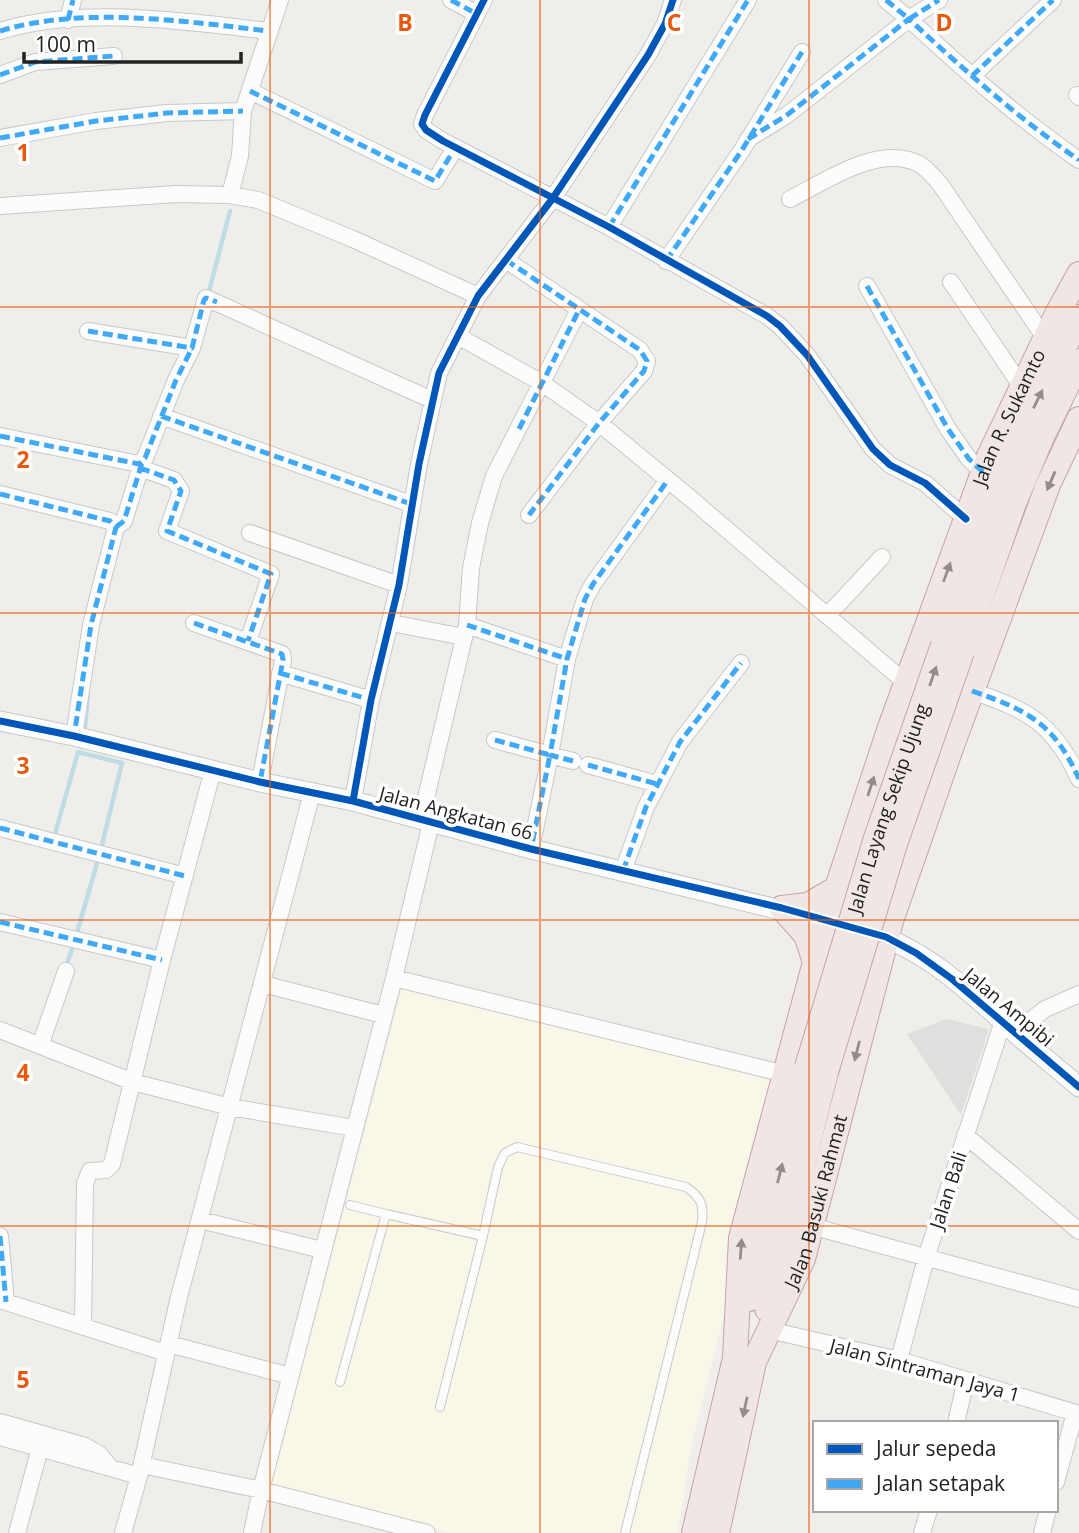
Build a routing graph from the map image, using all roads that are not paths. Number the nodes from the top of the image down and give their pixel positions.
1 (73, 0) edge
2 (280, 0) edge
3 (451, 0) edge
4 (673, 0) edge
5 (748, 0) edge
6 (886, 0) edge
7 (939, 0) edge
8 (1053, 0) edge
9 (480, 7) edge
10 (909, 19) junction
11 (68, 20) junction
12 (0, 30) edge
13 (268, 31) junction
14 (802, 52) dead end
15 (114, 56) dead end
16 (0, 75) edge
17 (972, 76) junction
18 (250, 91) junction
19 (243, 111) junction
20 (0, 138) edge
21 (748, 139) junction
22 (455, 148) junction
23 (1079, 160) edge
24 (230, 195) junction
25 (553, 198) junction
26 (790, 199) dead end
27 (0, 206) edge
28 (608, 226) junction
29 (506, 260) junction
30 (666, 261) junction
31 (1079, 274) edge
32 (951, 282) dead end
33 (867, 286) dead end
34 (478, 296) junction
35 (579, 310) junction
36 (1079, 317) edge
37 (88, 331) dead end
38 (458, 336) junction
39 (1045, 338) junction
40 (191, 348) junction
41 (1079, 361) edge
42 (542, 383) junction
43 (1022, 387) junction
44 (432, 400) junction
45 (164, 418) junction
46 (599, 423) junction
47 (0, 436) edge
48 (1076, 436) edge
49 (141, 465) junction
50 (983, 472) junction
51 (668, 480) junction
52 (0, 494) edge
53 (411, 504) junction
54 (529, 515) dead end
55 (966, 519) junction
56 (116, 527) junction
57 (250, 533) dead end
58 (882, 557) dead end
59 (399, 585) junction
60 (827, 616) junction
61 (194, 623) dead end
62 (391, 623) junction
63 (466, 631) junction
64 (248, 641) junction
65 (953, 649) junction
66 (566, 659) junction
67 (741, 663) dead end
68 (280, 673) junction
69 (905, 685) junction
70 (371, 699) junction
71 (969, 701) junction
72 (0, 721) edge
73 (80, 737) junction
74 (495, 740) dead end
75 (550, 755) junction
76 (213, 770) junction
77 (1079, 779) edge
78 (260, 782) junction
79 (657, 784) junction
80 (312, 793) junction
81 (353, 801) junction
82 (426, 821) junction
83 (0, 828) edge
84 (854, 837) junction
85 (531, 849) junction
86 (911, 865) junction
87 (623, 871) junction
88 (185, 876) junction
89 (837, 888) junction
90 (782, 908) junction
91 (824, 920) junction
92 (0, 922) edge
93 (886, 937) junction
94 (162, 960) junction
95 (66, 971) dead end
96 (813, 971) junction
97 (394, 978) junction
98 (262, 984) junction
99 (1079, 994) edge
100 (869, 1004) junction
101 (383, 1015) junction
102 (1009, 1027) junction
103 (0, 1030) edge
104 (40, 1046) junction
105 (806, 1071) junction
106 (133, 1082) junction
107 (1079, 1087) edge
108 (230, 1107) junction
109 (354, 1128) junction
110 (965, 1135) junction
111 (342, 1203) junction
112 (386, 1214) junction
113 (200, 1220) junction
114 (811, 1226) junction
115 (1079, 1231) edge
116 (0, 1236) edge
117 (483, 1236) junction
118 (322, 1250) junction
119 (926, 1258) junction
120 (1079, 1299) edge
121 (3, 1301) edge
122 (83, 1328) junction
123 (769, 1330) junction
124 (167, 1349) junction
125 (744, 1360) junction
126 (899, 1360) junction
127 (290, 1376) junction
128 (966, 1380) junction
129 (340, 1382) dead end
130 (440, 1407) dead end
131 (1077, 1413) edge
132 (956, 1421) edge
133 (0, 1422) edge
134 (0, 1437) edge
135 (40, 1448) junction
136 (111, 1468) junction
137 (141, 1471) junction
138 (1058, 1475) edge
139 (261, 1490) junction
140 (928, 1512) edge
141 (1047, 1512) edge
142 (17, 1533) edge
143 (123, 1533) edge
144 (252, 1533) edge
145 (427, 1533) edge
146 (625, 1533) edge
147 (694, 1533) edge
148 (717, 1533) edge
149 (922, 1533) edge
150 (1042, 1533) edge

1 - 11 street
2 - 13 street
3 - 9 street
4 - 25 street
5 - 28 street
6 - 10 street
7 - 10 street
8 - 17 street
9 - 22 street
10 - 17 street
10 - 21 street
11 - 12 street
11 - 13 street
13 - 18 street
14 - 21 street
15 - 16 street
17 - 23 street
18 - 19 street
18 - 22 street
19 - 20 street
19 - 24 street
21 - 30 street
22 - 25 street
24 - 27 street
24 - 34 street
25 - 28 street
25 - 29 street
26 - 39 street
28 - 30 street
29 - 34 street
29 - 35 street
30 - 55 street
31 - 39 highway, Jalan R. Sukamto
32 - 43 street
33 - 50 street
34 - 38 street
35 - 42 street
35 - 46 street
65 -> 36 highway, Jalan Layang Sekip Ujung
37 - 40 street
38 - 42 street
38 - 44 street
39 - 43 highway, Jalan R. Sukamto
40 - 44 street
40 - 45 street
41 - 65 highway, Jalan Layang Sekip Ujung
42 - 46 street
42 - 63 street
43 - 50 highway, Jalan R. Sukamto
44 - 53 street
45 - 49 street
45 - 53 street
46 - 51 street
46 - 54 street
47 - 49 street
48 -> 71 highway
49 - 56 street
49 - 64 street
50 - 55 highway, Jalan R. Sukamto
51 - 60 street
51 - 66 street
52 - 56 street
53 - 59 street
69 -> 55 highway, Jalan R. Sukamto
56 - 73 street
57 - 59 street
58 - 60 street
59 - 62 street
60 - 69 street
61 - 64 street
62 - 63 street
62 - 70 street
63 - 66 street
63 - 82 street
64 - 68 street
65 - 105 highway, Jalan Layang Sekip Ujung, bridge
66 - 75 street
67 - 79 street
68 - 70 street
68 - 78 street
69 - 71 highway
84 -> 69 highway, Jalan R. Sukamto
70 - 81 street
71 - 77 street
71 - 86 highway
72 - 73 street, Jalan Angkatan 66
73 - 76 street, Jalan Angkatan 66
74 - 75 street
75 - 79 street
75 - 85 street
76 - 78 street, Jalan Angkatan 66
76 - 88 street
78 - 80 street, Jalan Angkatan 66
79 - 87 street
80 - 81 street, Jalan Angkatan 66
80 - 98 street
81 - 82 street, Jalan Angkatan 66
82 - 85 street, Jalan Angkatan 66
82 - 97 street
83 - 88 street
84 - 86 highway
84 - 89 highway, Jalan R. Sukamto
85 - 87 street, Jalan Angkatan 66
86 - 93 highway, Jalan Basuki Rahmat
87 - 90 street, Jalan Angkatan 66
88 - 94 street
89 - 90 highway
89 - 91 highway, Jalan R. Sukamto
90 - 91 street, Jalan Angkatan 66
90 - 96 highway
91 - 93 street, Jalan Angkatan 66
91 - 96 highway, Jalan R. Sukamto
92 - 94 street
93 - 100 highway, Jalan Basuki Rahmat
93 - 102 street, Jalan Ampibi
94 - 106 street
95 - 104 street
96 - 100 highway
96 - 105 highway, Jalan Basuki Rahmat
97 - 101 street
97 - 105 street
98 - 101 street
98 - 108 street
99 - 102 street
100 -> 114 highway, Jalan Basuki Rahmat
101 - 109 street
102 - 107 street, Jalan Ampibi
102 - 110 street, Jalan Bali
103 - 104 street
104 - 106 street
105 - 125 highway, Jalan Layang Sekip Ujung
125 -> 105 highway, Jalan Basuki Rahmat
106 - 108 street
106 - 122 street
108 - 109 street
108 - 113 street
109 - 111 street
110 - 115 street
110 - 119 street, Jalan Bali
111 - 112 lane
111 - 118 street
112 - 117 lane
112 - 129 lane
113 - 118 street
113 - 124 street
114 - 119 street
114 - 123 highway, Jalan Basuki Rahmat
116 - 121 street
117 - 130 lane
117 - 146 lane
118 - 127 street
119 - 120 street
119 - 126 street, Jalan Bali
121 - 122 street
122 - 124 street
123 - 125 highway, Jalan Basuki Rahmat
123 - 126 street, Jalan Sintraman Jaya 1
124 - 127 street
124 - 137 street
125 - 147 highway, Jalan Basuki Rahmat
125 -> 148 highway, Jalan Basuki Rahmat
126 - 128 street, Jalan Sintraman Jaya 1
127 - 139 street
128 - 131 street, Jalan Sintraman Jaya 1
128 - 132 street
131 - 138 street
133 - 136 street
134 - 135 street
135 - 136 street
135 - 142 street
136 - 137 street
137 - 139 street
137 - 143 street
139 - 144 street
139 - 145 street
140 - 149 street
141 - 150 street

